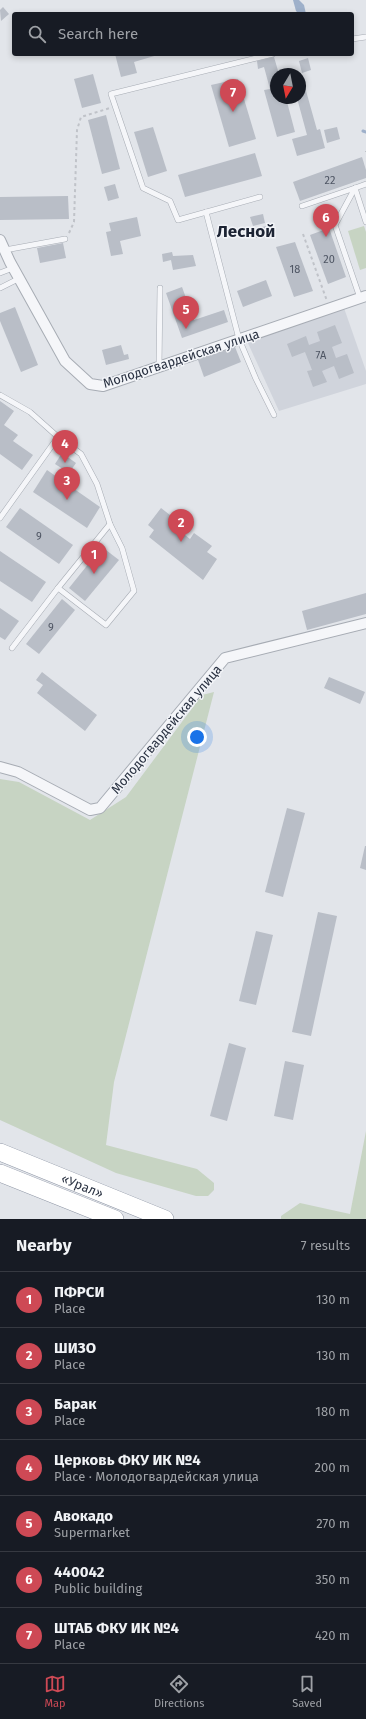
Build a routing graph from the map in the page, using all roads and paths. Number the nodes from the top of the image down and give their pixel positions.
1 (366, 37) edge
2 (354, 39) edge
3 (265, 56) edge
4 (115, 106) junction
5 (366, 184) edge
6 (355, 188) junction
7 (260, 197) dead end
8 (302, 206) dead end
9 (206, 212) junction
10 (366, 222) edge
11 (304, 234) dead end
12 (65, 239) joint
13 (0, 240) edge
14 (5, 250) junction
15 (13, 268) junction
16 (0, 273) edge
17 (20, 278) junction
18 (0, 288) edge
19 (160, 288) dead end
20 (363, 297) edge
21 (329, 308) junction
22 (239, 340) junction
23 (159, 367) junction
24 (0, 395) edge
25 (274, 415) dead end
26 (58, 437) junction
27 (0, 518) edge
28 (110, 524) junction
29 (58, 588) junction
30 (366, 623) edge
31 (12, 648) dead end
32 (0, 767) edge
33 (0, 1151) edge
34 (0, 1173) edge
35 (115, 1219) edge
36 (165, 1219) edge

1 - 2 lane
3 - 4 lane
4 - 9 lane
4 - 12 path
5 - 6 lane
6 - 8 lane
6 - 10 lane
6 - 20 lane
7 - 9 lane
9 - 22 lane
11 - 21 path
12 - 14 lane
13 - 14 street, Молодогвардейская улица
14 - 15 street, Молодогвардейская улица
15 - 16 lane
15 - 17 street, Молодогвардейская улица
17 - 18 lane
17 - 23 street, Молодогвардейская улица
19 - 23 lane
20 - 21 street, Молодогвардейская улица
21 - 22 street, Молодогвардейская улица
22 - 23 street, Молодогвардейская улица
22 - 25 lane
24 - 26 lane
26 - 27 lane
26 - 28 lane
28 - 29 lane
28 - 29 lane
29 - 31 lane
30 - 32 street, Молодогвардейская улица
33 - 36 highway, «Урал»
34 - 35 highway, «Урал»

